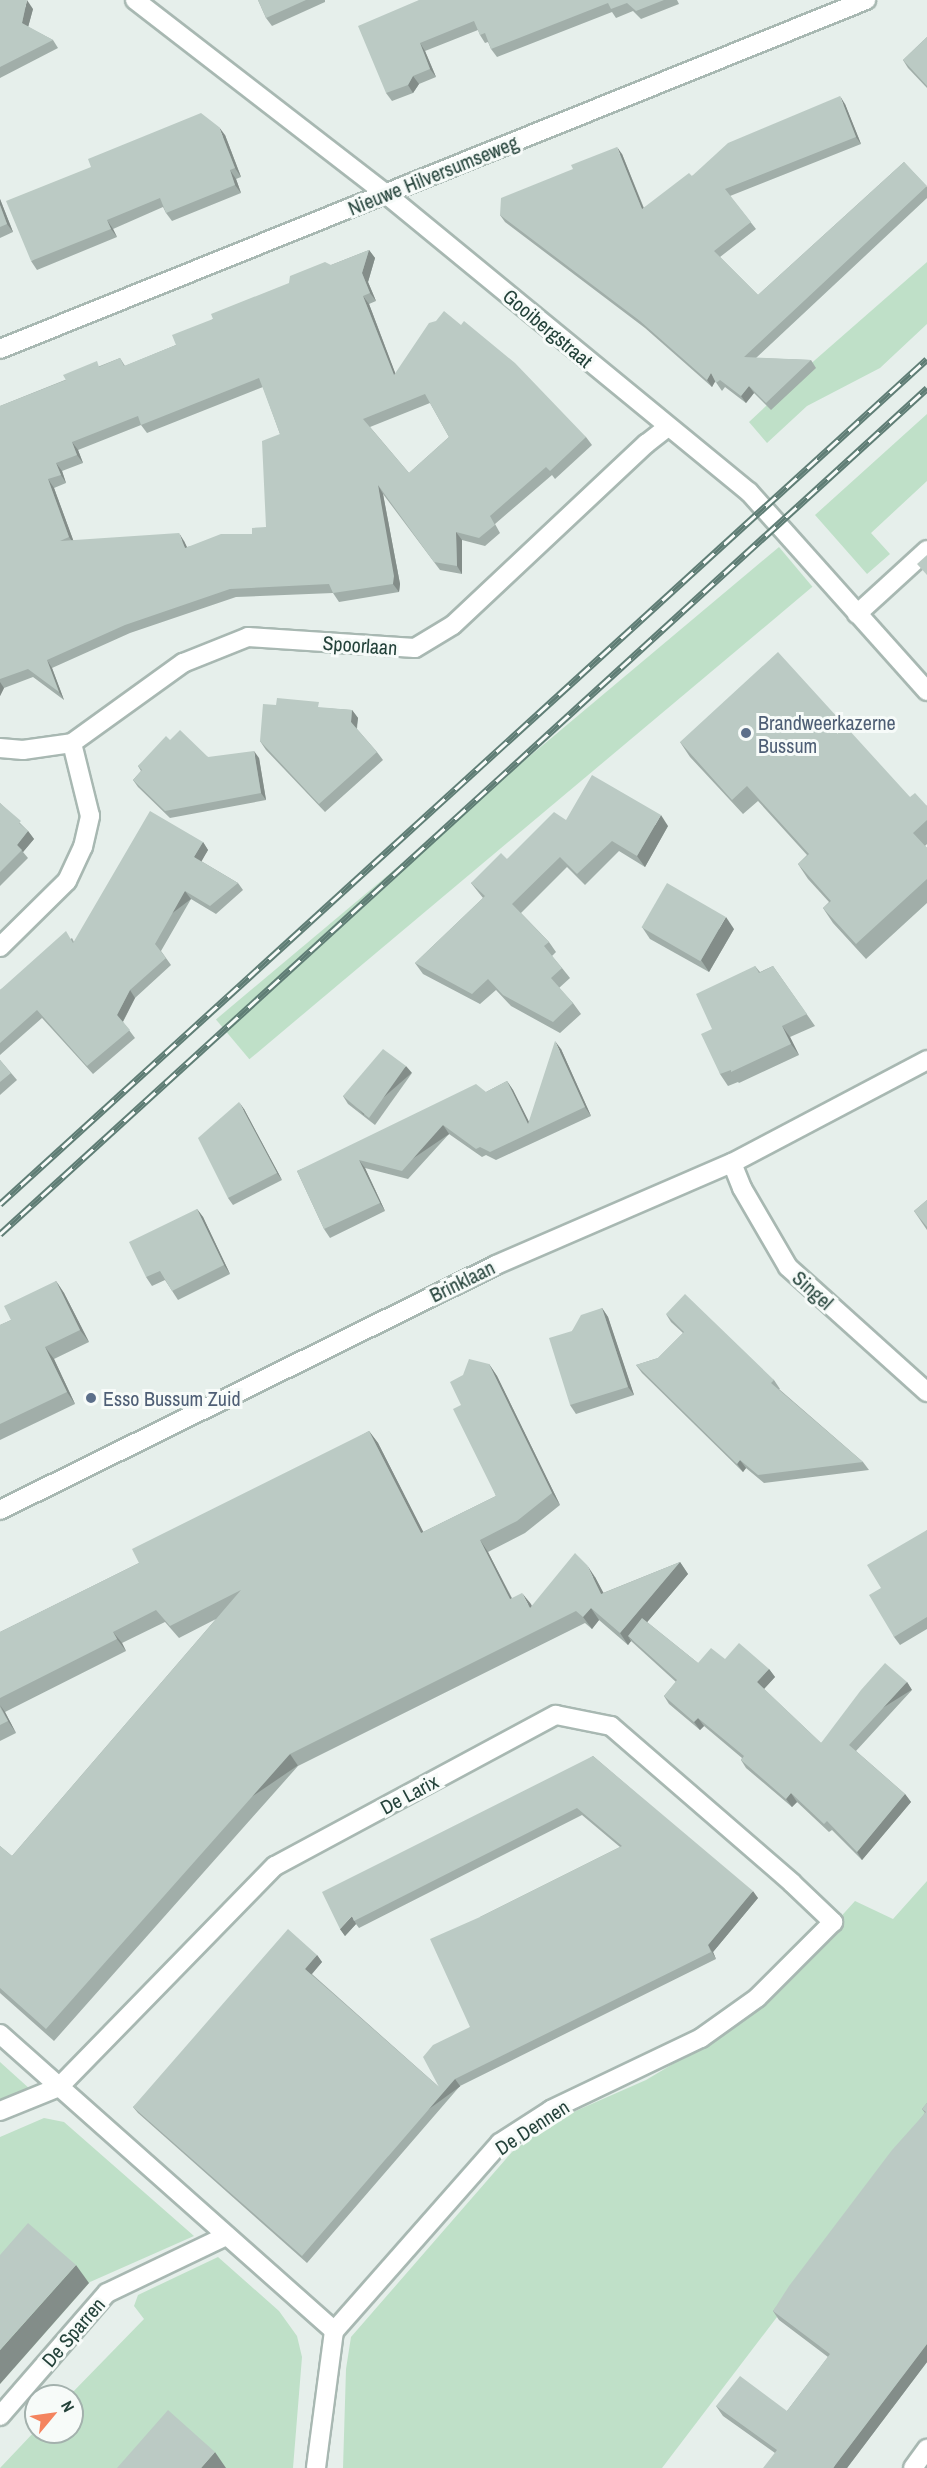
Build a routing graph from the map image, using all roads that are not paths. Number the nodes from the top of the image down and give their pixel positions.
1 (135, 0) edge
2 (866, 0) edge
3 (386, 194) junction
4 (0, 350) edge
5 (668, 427) junction
6 (927, 550) edge
7 (857, 614) junction
8 (927, 691) edge
9 (72, 742) junction
10 (0, 748) edge
11 (0, 947) edge
12 (927, 1060) edge
13 (732, 1163) junction
14 (927, 1392) edge
15 (0, 1510) edge
16 (792, 1883) joint
17 (0, 2034) edge
18 (59, 2087) junction
19 (0, 2111) edge
20 (226, 2236) junction
21 (334, 2331) junction
22 (0, 2416) edge
23 (927, 2449) edge
24 (316, 2468) edge
25 (913, 2468) edge

1 - 3 street, Gooibergstraat
2 - 3 street, Nieuwe Hilversumseweg
3 - 4 street, Nieuwe Hilversumseweg
3 - 5 street, Gooibergstraat
5 - 7 street, Gooibergstraat
5 - 9 street, Spoorlaan
6 - 7 street
7 - 8 street, Gooibergstraat
9 - 10 street, Spoorlaan
9 - 11 street
12 - 13 street, Brinklaan
13 - 14 street, Singel
13 - 15 street, Brinklaan
16 - 18 street, De Larix
16 - 21 street, De Dennen
17 - 18 street
18 - 19 street
18 - 20 street
20 - 21 street
20 - 22 street, De Sparren
21 - 24 street
23 - 25 street

